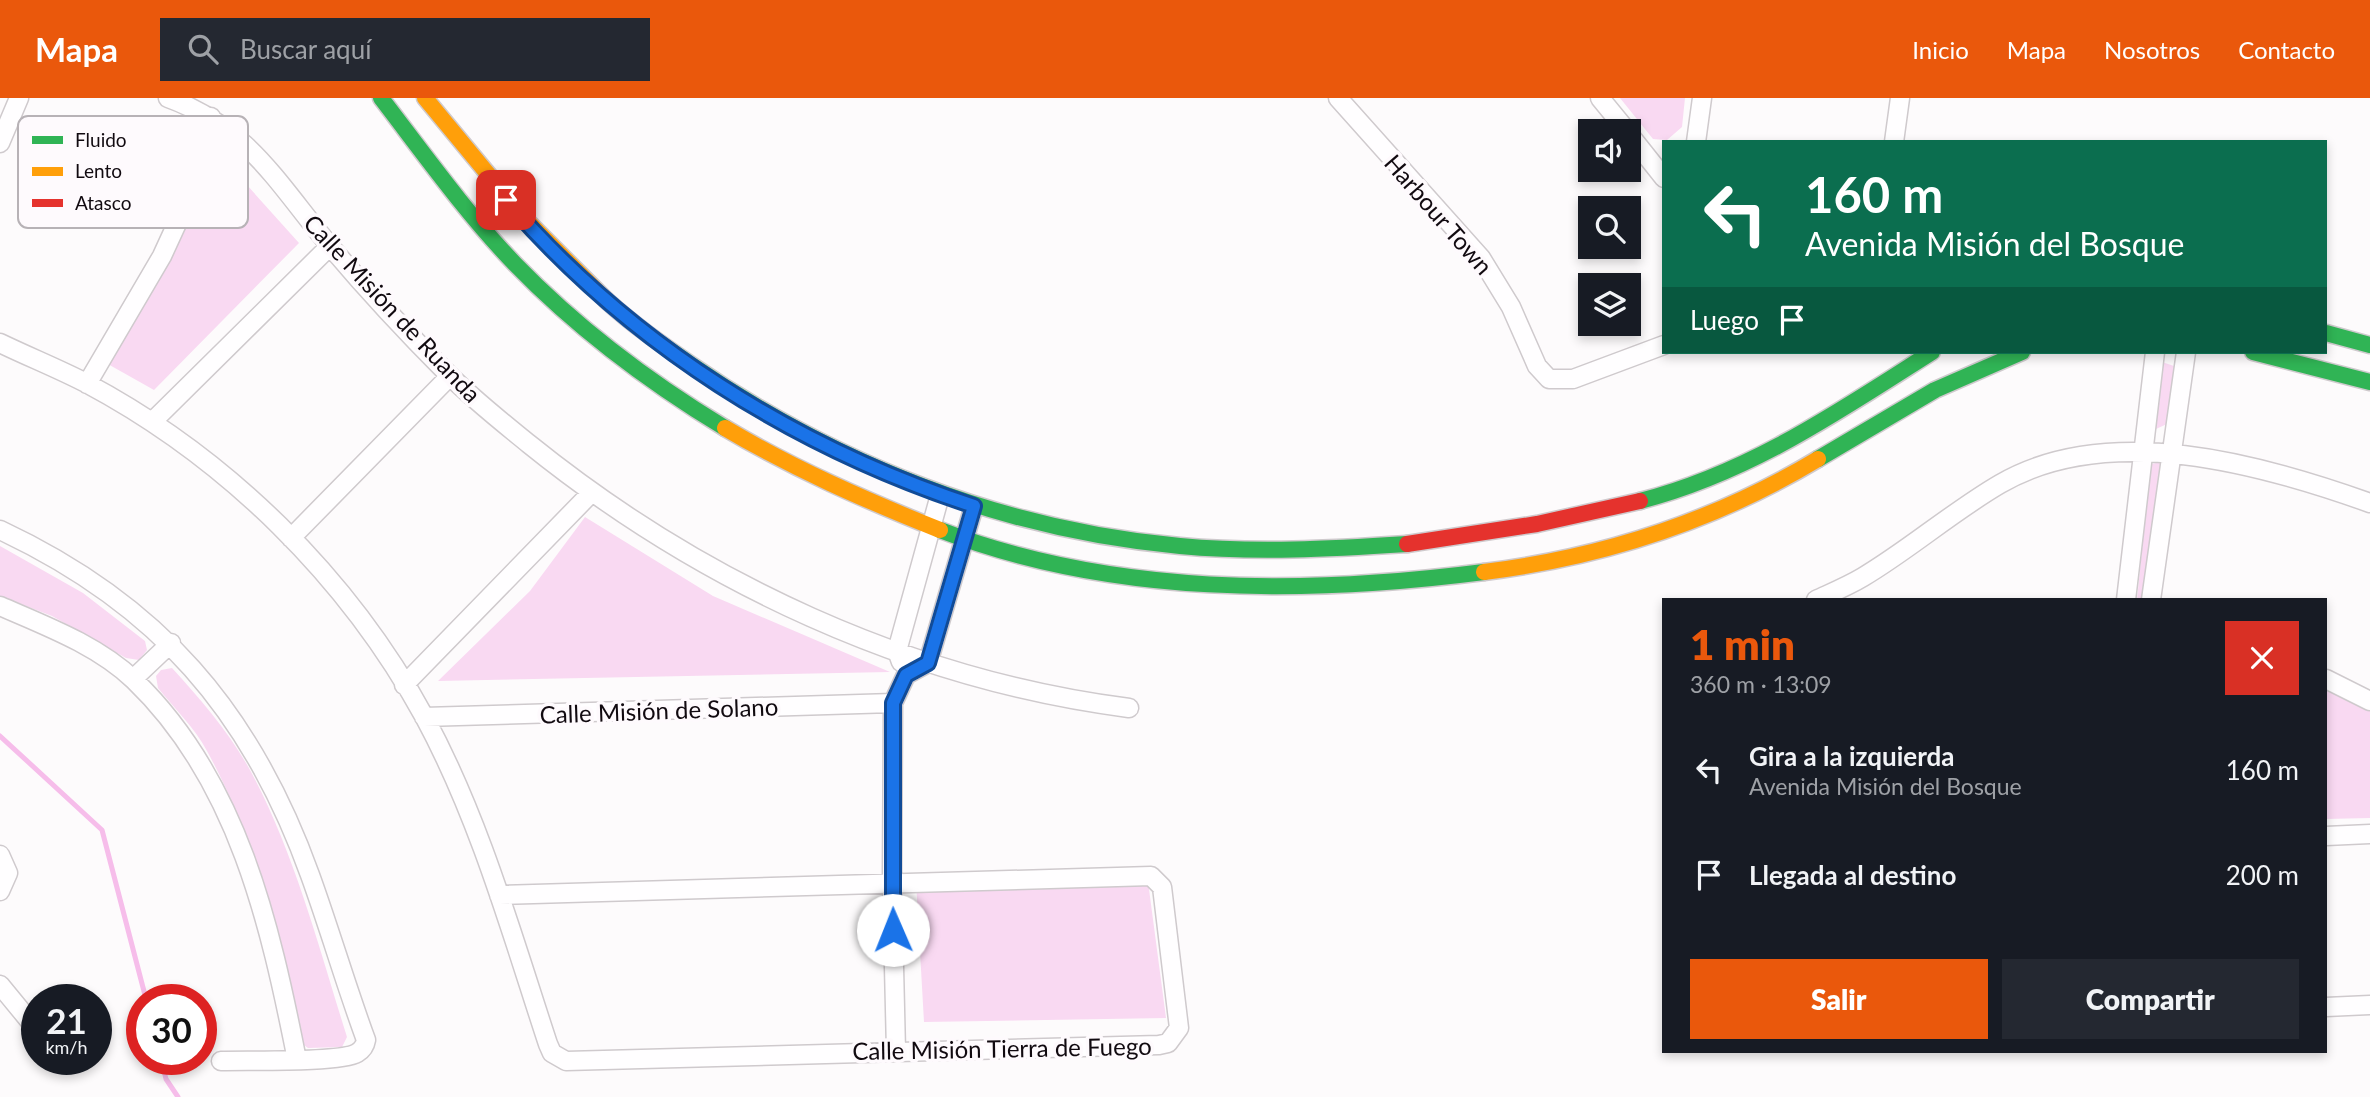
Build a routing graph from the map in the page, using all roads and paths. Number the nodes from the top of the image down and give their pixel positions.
1 (19, 98) edge
2 (168, 98) edge
3 (381, 98) edge
4 (425, 98) edge
5 (1338, 98) edge
6 (1600, 98) edge
7 (1702, 98) edge
8 (1900, 98) edge
9 (209, 116) edge
10 (1617, 119) edge
11 (1696, 140) edge
12 (1894, 140) edge
13 (0, 143) edge
14 (248, 147) edge
15 (1641, 149) edge
16 (1662, 176) edge
17 (175, 228) edge
18 (330, 246) junction
19 (2327, 332) edge
20 (0, 343) edge
21 (2370, 345) edge
22 (1662, 346) edge
23 (1929, 354) edge
24 (2016, 354) edge
25 (2155, 354) edge
26 (2186, 354) edge
27 (2261, 354) edge
28 (450, 376) junction
29 (2370, 382) edge
30 (87, 384) junction
31 (152, 422) junction
32 (2142, 453) junction
33 (2173, 453) junction
34 (592, 492) junction
35 (940, 495) junction
36 (2370, 503) edge
37 (974, 506) junction
38 (932, 527) junction
39 (0, 530) edge
40 (1474, 536) junction
41 (291, 538) junction
42 (965, 538) junction
43 (1412, 580) junction
44 (1820, 598) edge
45 (2126, 598) edge
46 (2151, 598) edge
47 (0, 606) edge
48 (171, 643) junction
49 (897, 651) junction
50 (928, 663) junction
51 (906, 675) junction
52 (133, 680) junction
53 (2327, 680) edge
54 (404, 685) junction
55 (2370, 701) edge
56 (893, 703) junction
57 (1129, 708) dead end
58 (424, 717) junction
59 (2370, 834) edge
60 (2327, 836) edge
61 (0, 855) edge
62 (892, 882) junction
63 (0, 891) edge
64 (499, 895) junction
65 (0, 985) edge
66 (2370, 1005) edge
67 (2327, 1007) edge
68 (21, 1011) edge
69 (896, 1051) junction
70 (296, 1060) junction
71 (221, 1061) dead end

1 - 13 street
2 - 9 street, Calle Misión de Ruanda
3 - 38 main road
4 - 35 main road
5 - 22 street, Harbour Town
6 - 10 street
7 - 11 street
8 - 12 street
14 - 18 street, Calle Misión de Ruanda
15 - 16 street
17 - 30 street
18 - 28 street, Calle Misión de Ruanda
18 - 31 street
19 - 21 main road
20 - 30 street, Calle Misión Tierra de Fuego
23 - 40 main road
24 - 43 main road
25 - 32 street
26 - 33 street
27 - 29 main road
28 - 34 street, Calle Misión de Ruanda
28 - 41 street
30 - 31 street, Calle Misión Tierra de Fuego
31 - 41 street, Calle Misión Tierra de Fuego
32 - 33 street
32 - 44 street
32 - 45 street
33 - 36 street
33 - 46 street
34 - 49 street, Calle Misión de Ruanda
34 - 54 street
35 - 37 main road
35 - 38 street
37 - 40 main road
37 - 42 street
38 - 42 main road
38 - 49 street
39 - 48 street
40 - 43 main road
41 - 54 street, Calle Misión Tierra de Fuego
42 - 43 main road
42 - 50 street
47 - 52 street
48 - 52 street
48 - 70 street
49 - 50 street, Calle Misión de Ruanda
49 - 51 street
50 - 51 street
50 - 57 street, Calle Misión de Ruanda
51 - 56 street
52 - 70 street
53 - 55 street
54 - 58 street, Calle Misión Tierra de Fuego
56 - 58 street, Calle Misión de Solano
56 - 62 street
58 - 64 street, Calle Misión Tierra de Fuego
59 - 60 street
61 - 63 street
62 - 64 street, Calle Misión Tierra de Fuego
62 - 69 street
62 - 69 street, Calle Misión Tierra de Fuego
64 - 69 street, Calle Misión Tierra de Fuego
65 - 68 street
66 - 67 street
70 - 71 street

